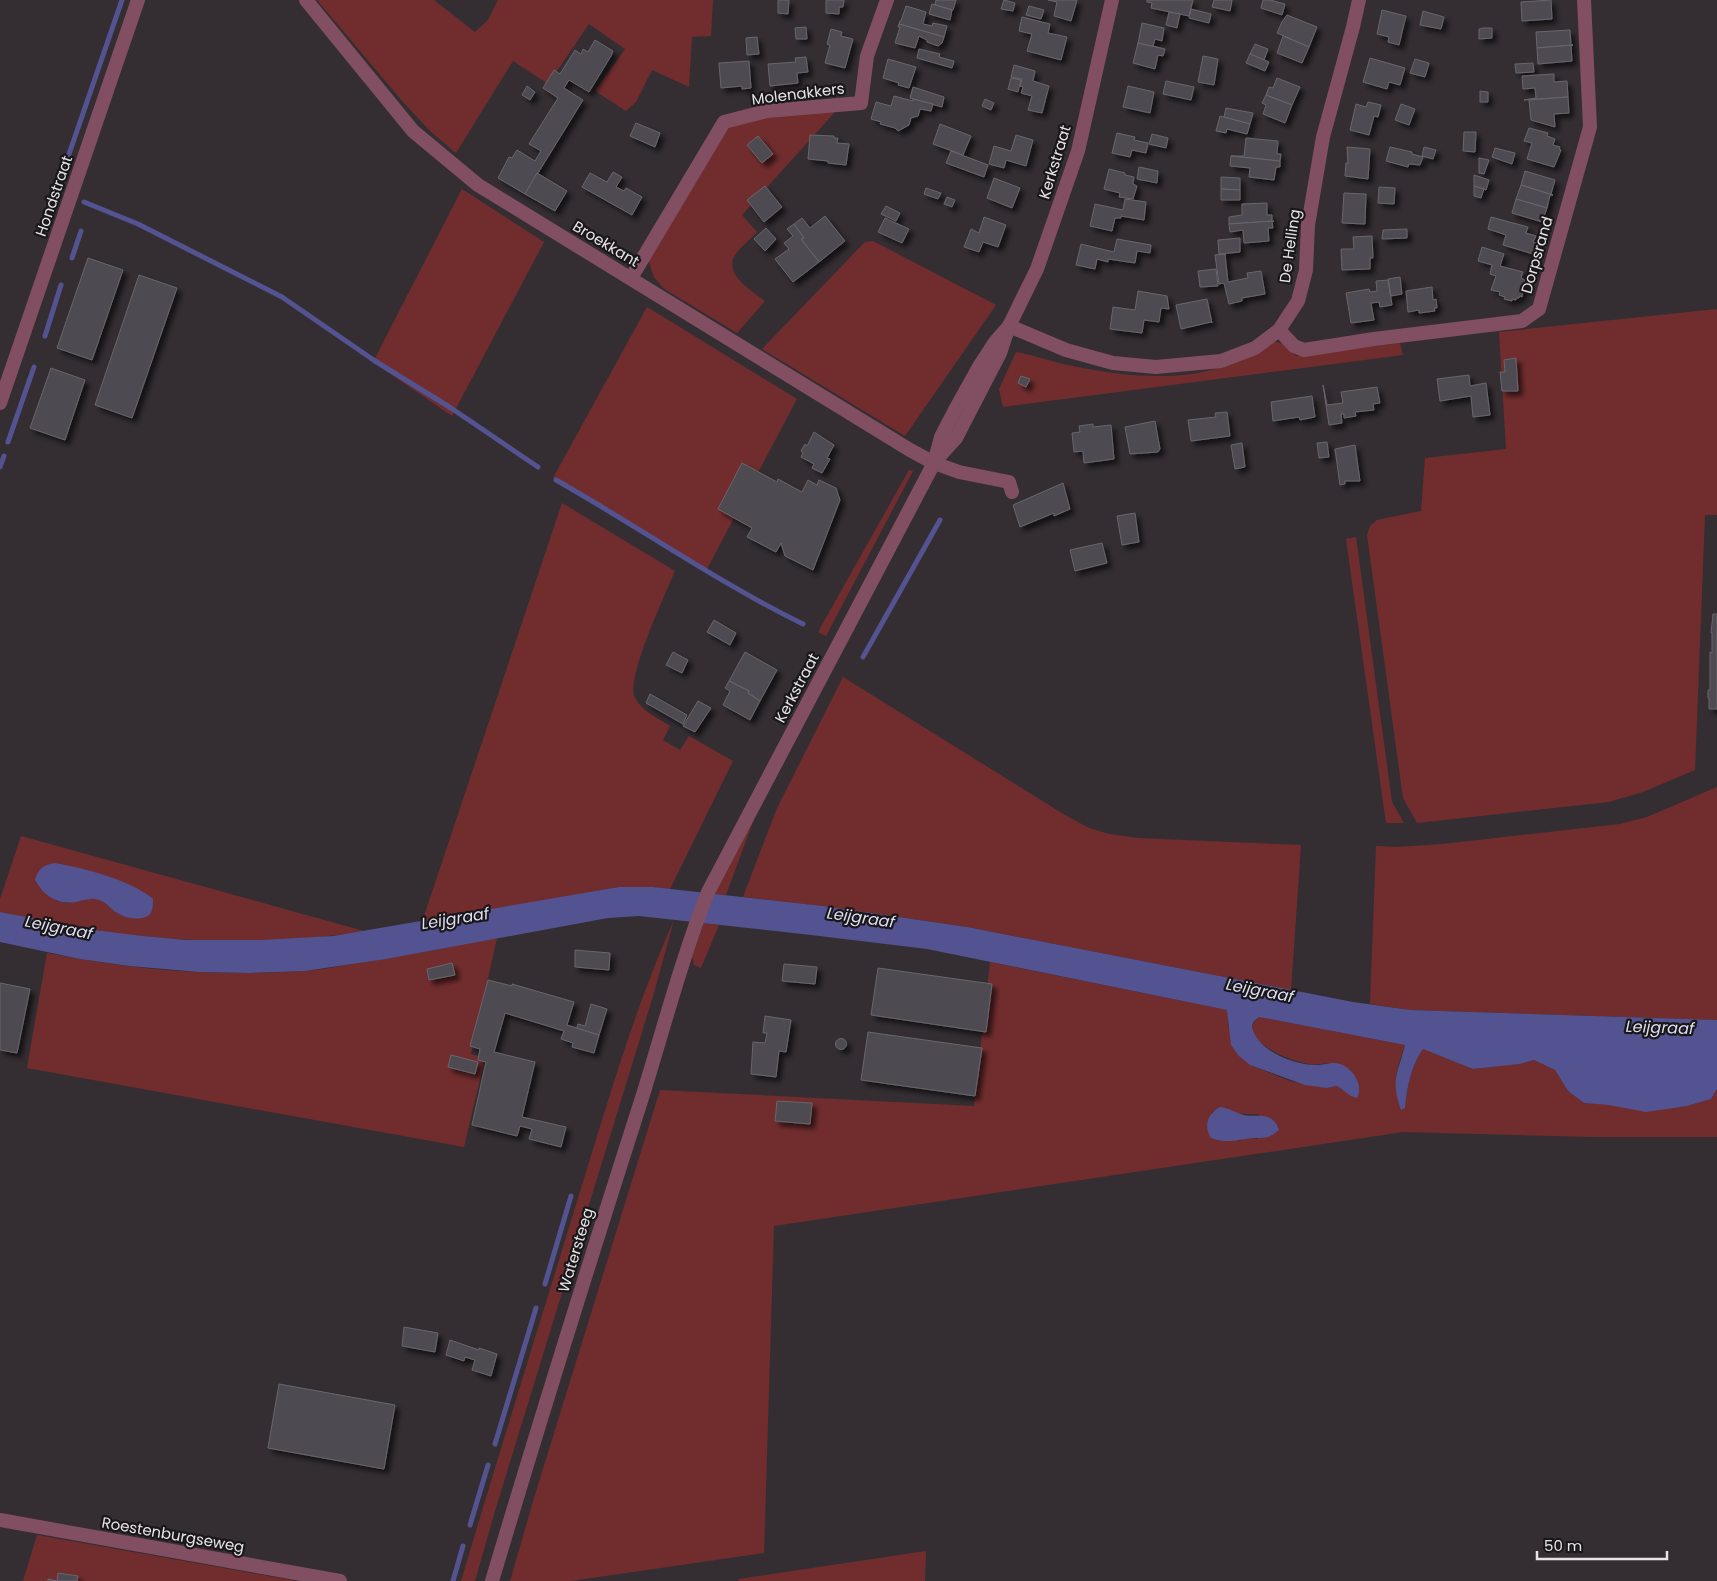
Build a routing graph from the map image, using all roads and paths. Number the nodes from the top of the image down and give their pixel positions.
1 (138, 0) edge
2 (306, 0) edge
3 (887, 0) edge
4 (1112, 0) edge
5 (1359, 0) edge
6 (1584, 0) edge
7 (631, 278) junction
8 (1009, 326) junction
9 (1279, 330) junction
10 (0, 403) edge
11 (934, 462) junction
12 (1012, 492) dead end
13 (693, 930) joint
14 (0, 1520) edge
15 (340, 1581) edge
16 (492, 1581) edge

1 - 10 street, Hondstraat
2 - 7 street, Broekkant
3 - 7 street, Molenakkers
4 - 8 street, Kerkstraat
5 - 9 street, De Helling
6 - 9 street, Dorpsrand
7 - 11 street, Broekkant
8 - 9 street, De Helling
8 - 11 street, Kerkstraat
11 - 12 street
11 - 13 street, Kerkstraat
13 - 16 street, Watersteeg
14 - 15 street, Roestenburgseweg

